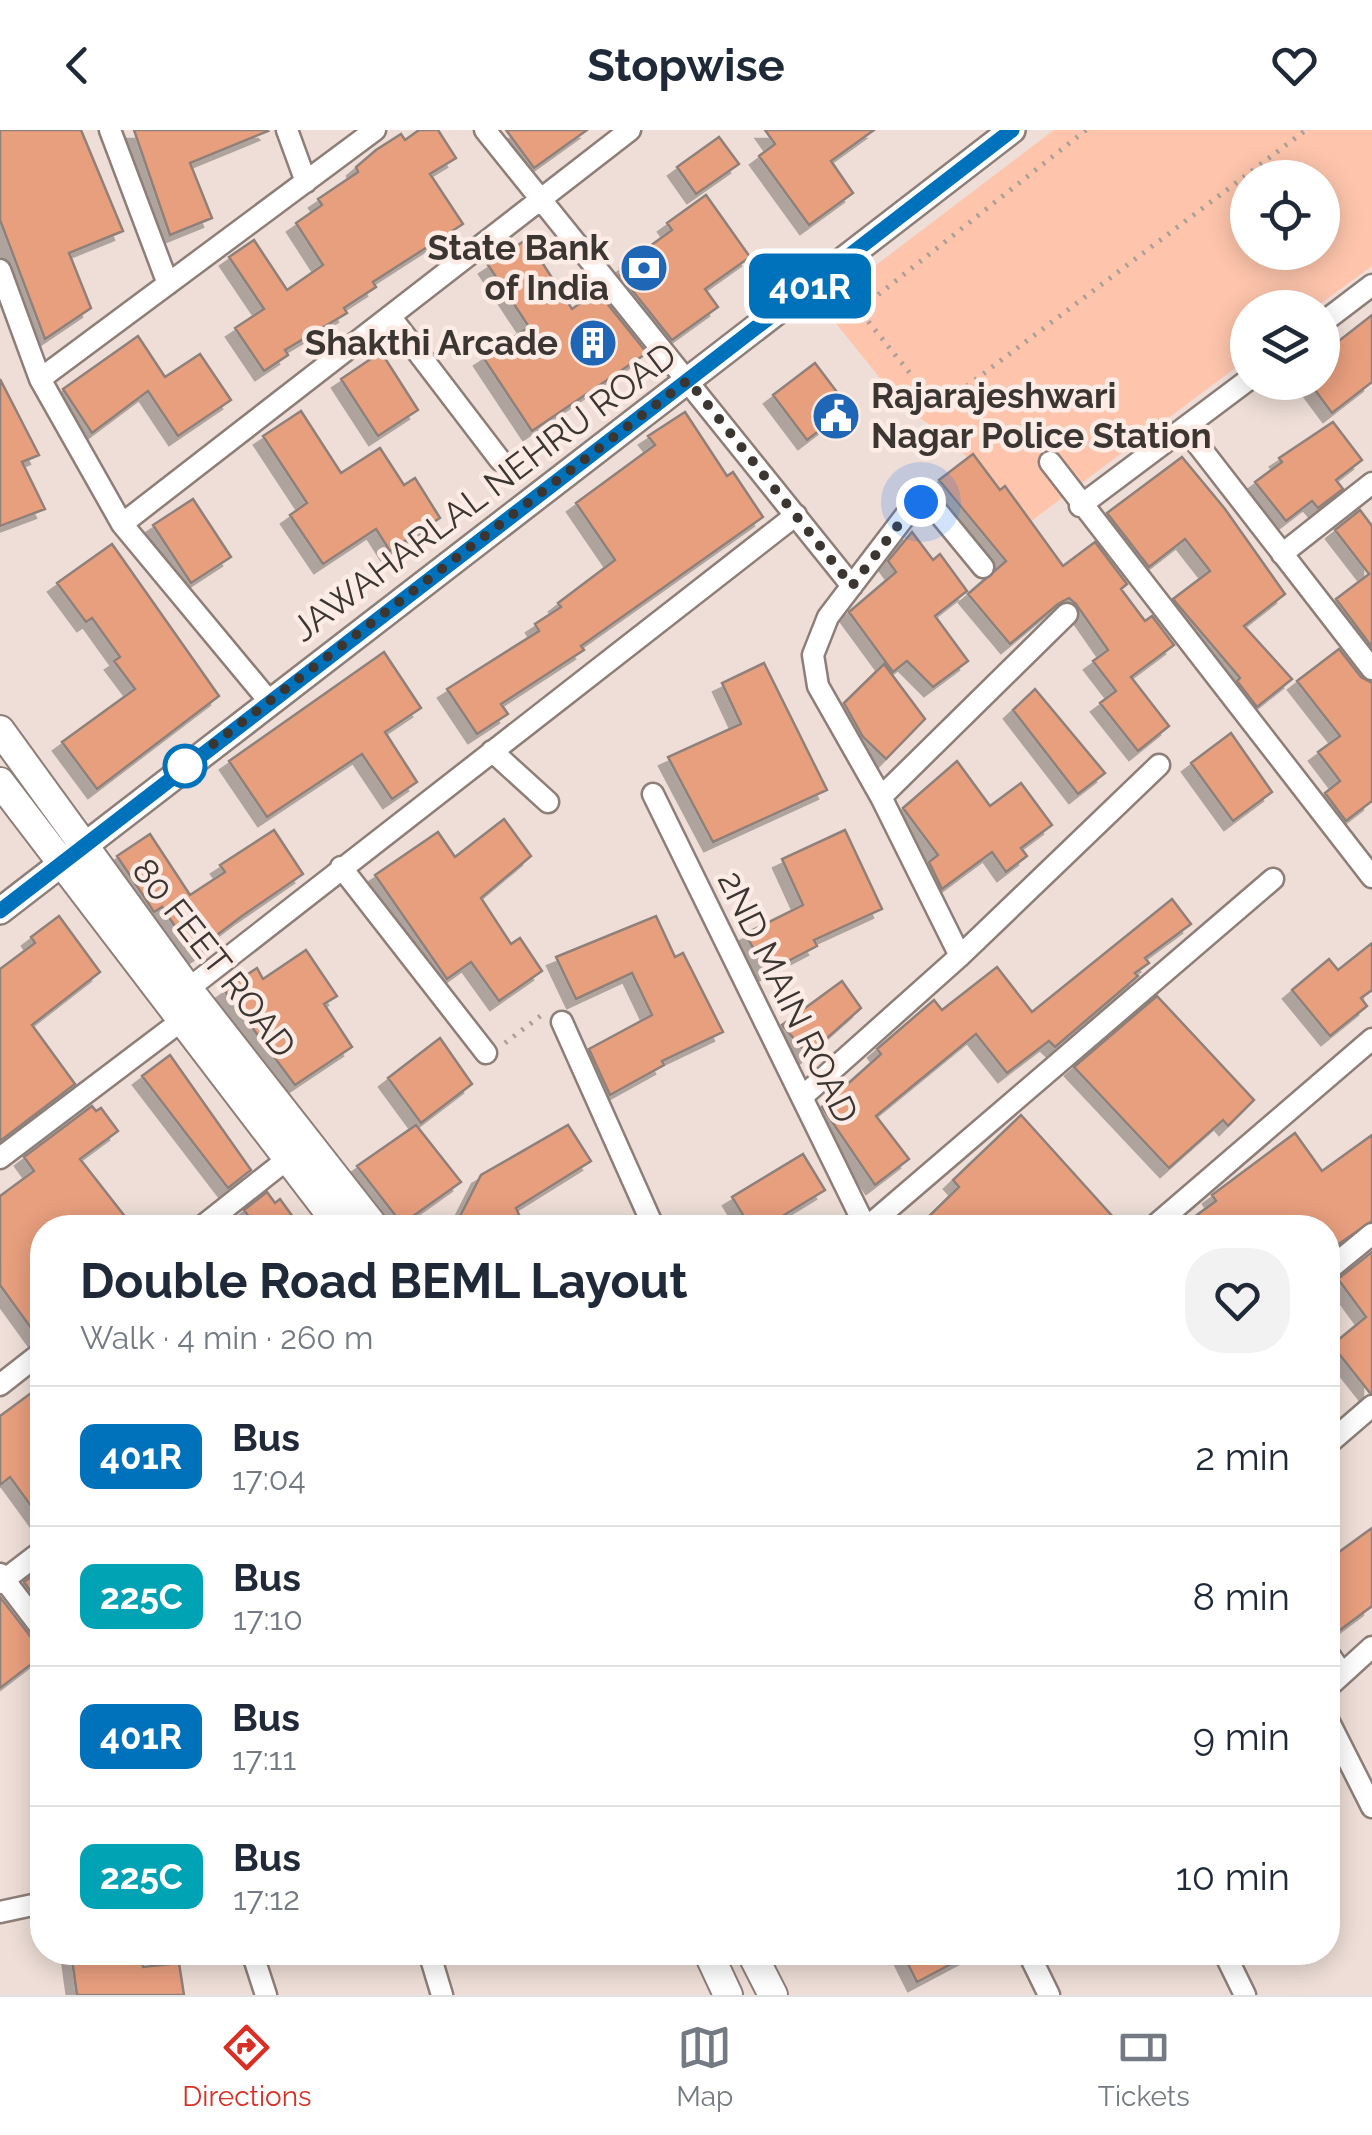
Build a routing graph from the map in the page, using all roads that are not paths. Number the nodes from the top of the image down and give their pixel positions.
1 (110, 130) edge
2 (287, 130) edge
3 (375, 130) edge
4 (485, 130) edge
5 (630, 130) edge
6 (1012, 130) edge
7 (306, 182) junction
8 (540, 200) junction
9 (0, 270) edge
10 (168, 284) junction
11 (1372, 285) edge
12 (1340, 309) edge
13 (390, 316) junction
14 (40, 379) junction
15 (688, 380) junction
16 (1230, 394) edge
17 (1185, 428) junction
18 (500, 460) dead end
19 (1050, 462) dead end
20 (1372, 483) edge
21 (1080, 506) junction
22 (796, 515) junction
23 (122, 524) junction
24 (1282, 554) junction
25 (984, 566) dead end
26 (852, 586) junction
27 (1067, 614) dead end
28 (1372, 669) edge
29 (268, 701) junction
30 (0, 730) edge
31 (492, 751) junction
32 (1159, 765) dead end
33 (0, 782) edge
34 (653, 794) dead end
35 (881, 797) junction
36 (548, 802) dead end
37 (70, 855) junction
38 (341, 867) junction
39 (1372, 877) edge
40 (1273, 879) dead end
41 (0, 911) edge
42 (960, 956) junction
43 (188, 989) junction
44 (181, 1021) junction
45 (562, 1022) road end
46 (1372, 1038) edge
47 (486, 1054) road end
48 (802, 1097) junction
49 (290, 1157) junction
50 (0, 1158) edge
51 (216, 1215) edge
52 (332, 1215) edge
53 (365, 1215) edge
54 (648, 1215) edge
55 (860, 1215) edge
56 (881, 1215) edge
57 (1167, 1215) edge
58 (1372, 1234) edge
59 (1340, 1260) edge
60 (30, 1361) edge
61 (0, 1385) edge
62 (1372, 1406) edge
63 (1340, 1434) edge
64 (30, 1559) edge
65 (2, 1579) edge
66 (30, 1614) edge
67 (1372, 1647) edge
68 (1340, 1675) edge
69 (1340, 1744) edge
70 (1372, 1807) edge
71 (0, 1890) edge
72 (6, 1910) edge
73 (256, 1965) edge
74 (433, 1965) edge
75 (714, 1965) edge
76 (758, 1965) edge
77 (1034, 1965) edge
78 (1230, 1965) edge
79 (266, 1995) edge
80 (442, 1995) edge
81 (728, 1995) edge
82 (773, 1995) edge
83 (1049, 1995) edge
84 (1244, 1995) edge

1 - 10 street
2 - 7 street
3 - 7 street
4 - 8 street
5 - 8 street
6 - 15 street, JAWAHARLAL NEHRU ROAD
7 - 10 street
8 - 13 street
8 - 15 street
9 - 14 street
10 - 14 street
11 - 12 street
13 - 18 street
13 - 23 street
14 - 23 street
15 - 22 street
15 - 29 street, JAWAHARLAL NEHRU ROAD
16 - 17 street
17 - 21 street
17 - 24 street
19 - 21 street
20 - 24 street
21 - 39 street
22 - 26 street
22 - 31 street
23 - 29 street
24 - 28 street
25 - 26 street
26 - 35 street
27 - 35 street
29 - 37 street, JAWAHARLAL NEHRU ROAD
30 - 37 main road, 80 FEET ROAD
31 - 36 street
31 - 38 street
32 - 42 street
33 - 37 main road, 80 FEET ROAD
34 - 48 street, 2ND MAIN ROAD
35 - 42 street
37 - 41 street, JAWAHARLAL NEHRU ROAD
37 - 43 main road, 80 FEET ROAD
37 - 44 main road, 80 FEET ROAD
38 - 43 street
38 - 47 street
40 - 56 street
42 - 48 street
43 - 53 main road, 80 FEET ROAD
44 - 49 main road, 80 FEET ROAD
44 - 50 street
45 - 54 street
46 - 57 street
48 - 55 street, 2ND MAIN ROAD
49 - 51 street
49 - 52 main road, 80 FEET ROAD
58 - 59 street
60 - 61 street
62 - 63 street
64 - 65 street
65 - 66 street
67 - 68 street
69 - 70 street
71 - 72 street
73 - 79 street
74 - 80 street
75 - 81 main road
76 - 82 main road
77 - 83 street
78 - 84 street

